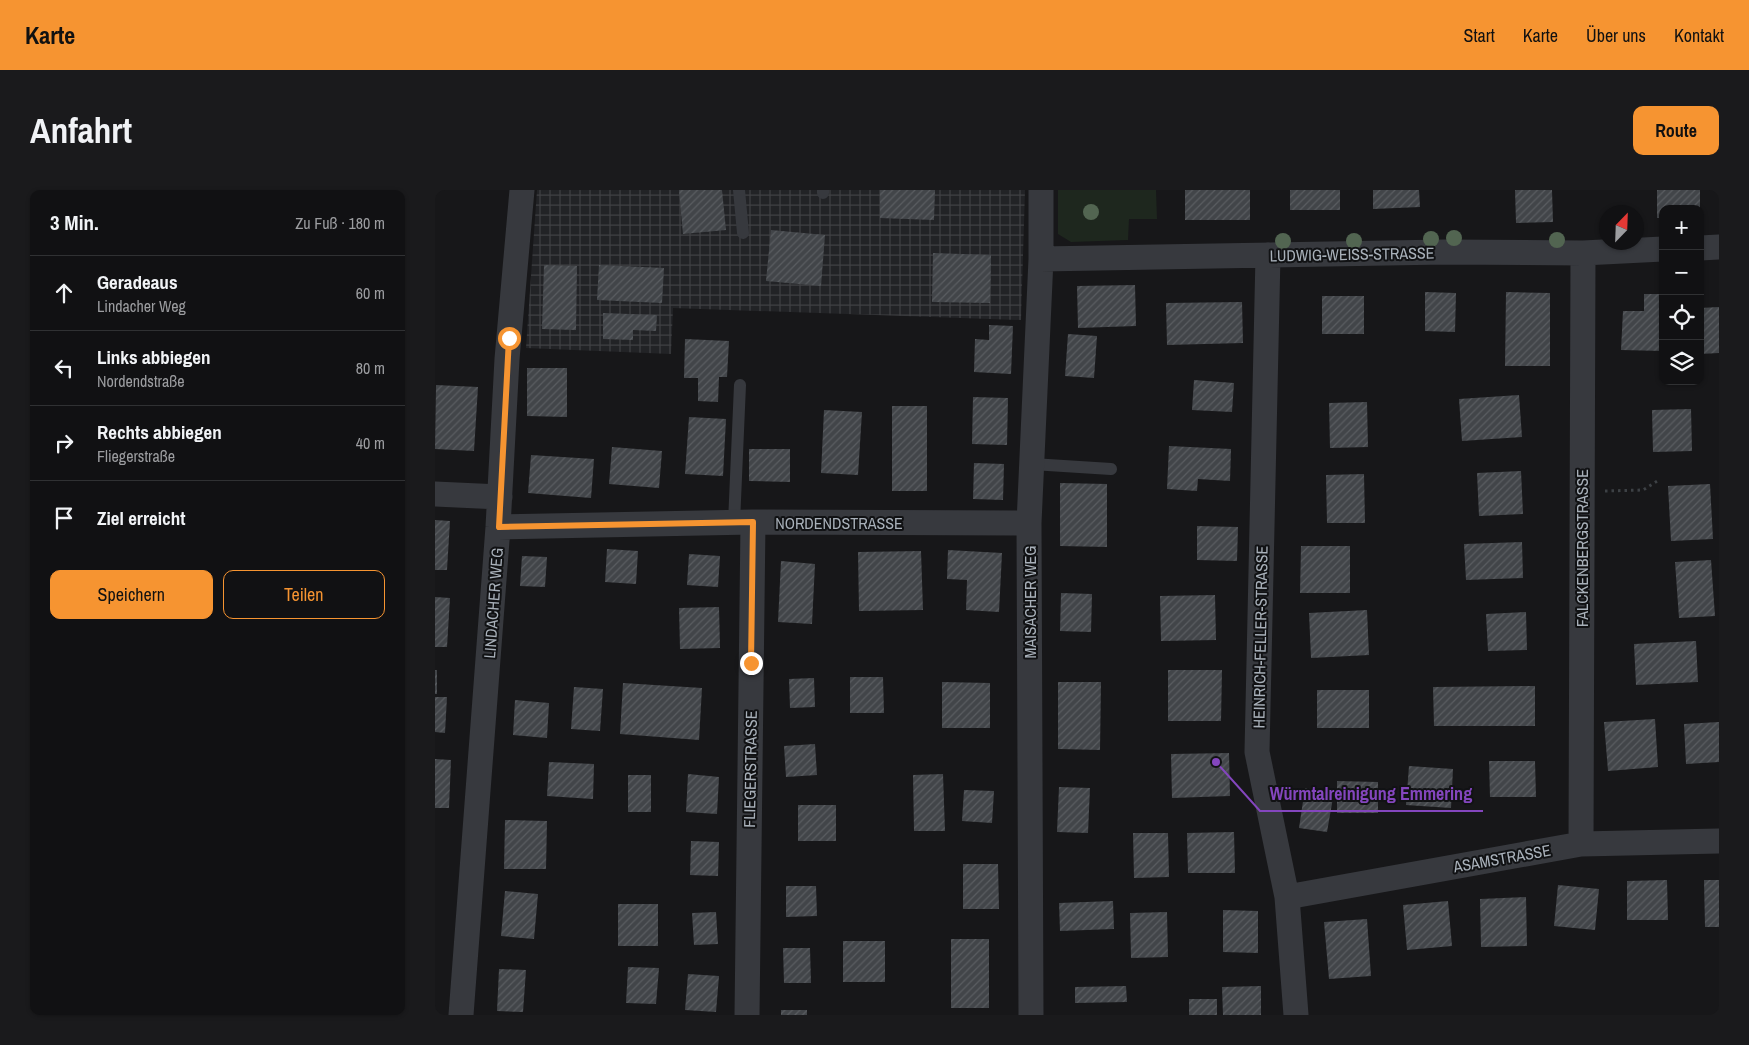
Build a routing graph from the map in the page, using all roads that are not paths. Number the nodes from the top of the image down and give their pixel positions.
1 (522, 190) edge
2 (739, 190) edge
3 (1041, 190) edge
4 (743, 233) dead end
5 (1719, 247) edge
6 (1704, 248) edge
7 (1659, 250) edge
8 (1583, 253) junction
9 (1268, 255) junction
10 (1041, 259) junction
11 (740, 385) dead end
12 (1032, 464) junction
13 (1111, 469) dead end
14 (435, 494) edge
15 (500, 497) junction
16 (744, 522) junction
17 (1029, 523) junction
18 (499, 527) junction
19 (1719, 841) edge
20 (1581, 844) junction
21 (1287, 897) junction
22 (461, 1015) edge
23 (747, 1015) edge
24 (1031, 1015) edge
25 (1296, 1015) edge

1 - 15 street, LINDACHER WEG
2 - 4 lane
3 - 10 street, MAISACHER WEG
5 - 6 street
7 - 8 street, LUDWIG-WEISS-STRASSE
8 - 9 street, LUDWIG-WEISS-STRASSE
8 - 20 street, FALCKENBERGSTRASSE
9 - 10 street, LUDWIG-WEISS-STRASSE
9 - 21 street, HEINRICH-FELLER-STRASSE
10 - 12 street, MAISACHER WEG
11 - 16 lane
12 - 13 lane
12 - 17 street, MAISACHER WEG
14 - 15 street
15 - 18 street, LINDACHER WEG
16 - 17 street, NORDENDSTRASSE
16 - 18 street, NORDENDSTRASSE
16 - 23 street, FLIEGERSTRASSE
17 - 24 street, MAISACHER WEG
18 - 22 street, LINDACHER WEG
19 - 20 street, ASAMSTRASSE
20 - 21 street, ASAMSTRASSE
21 - 25 street, HEINRICH-FELLER-STRASSE

